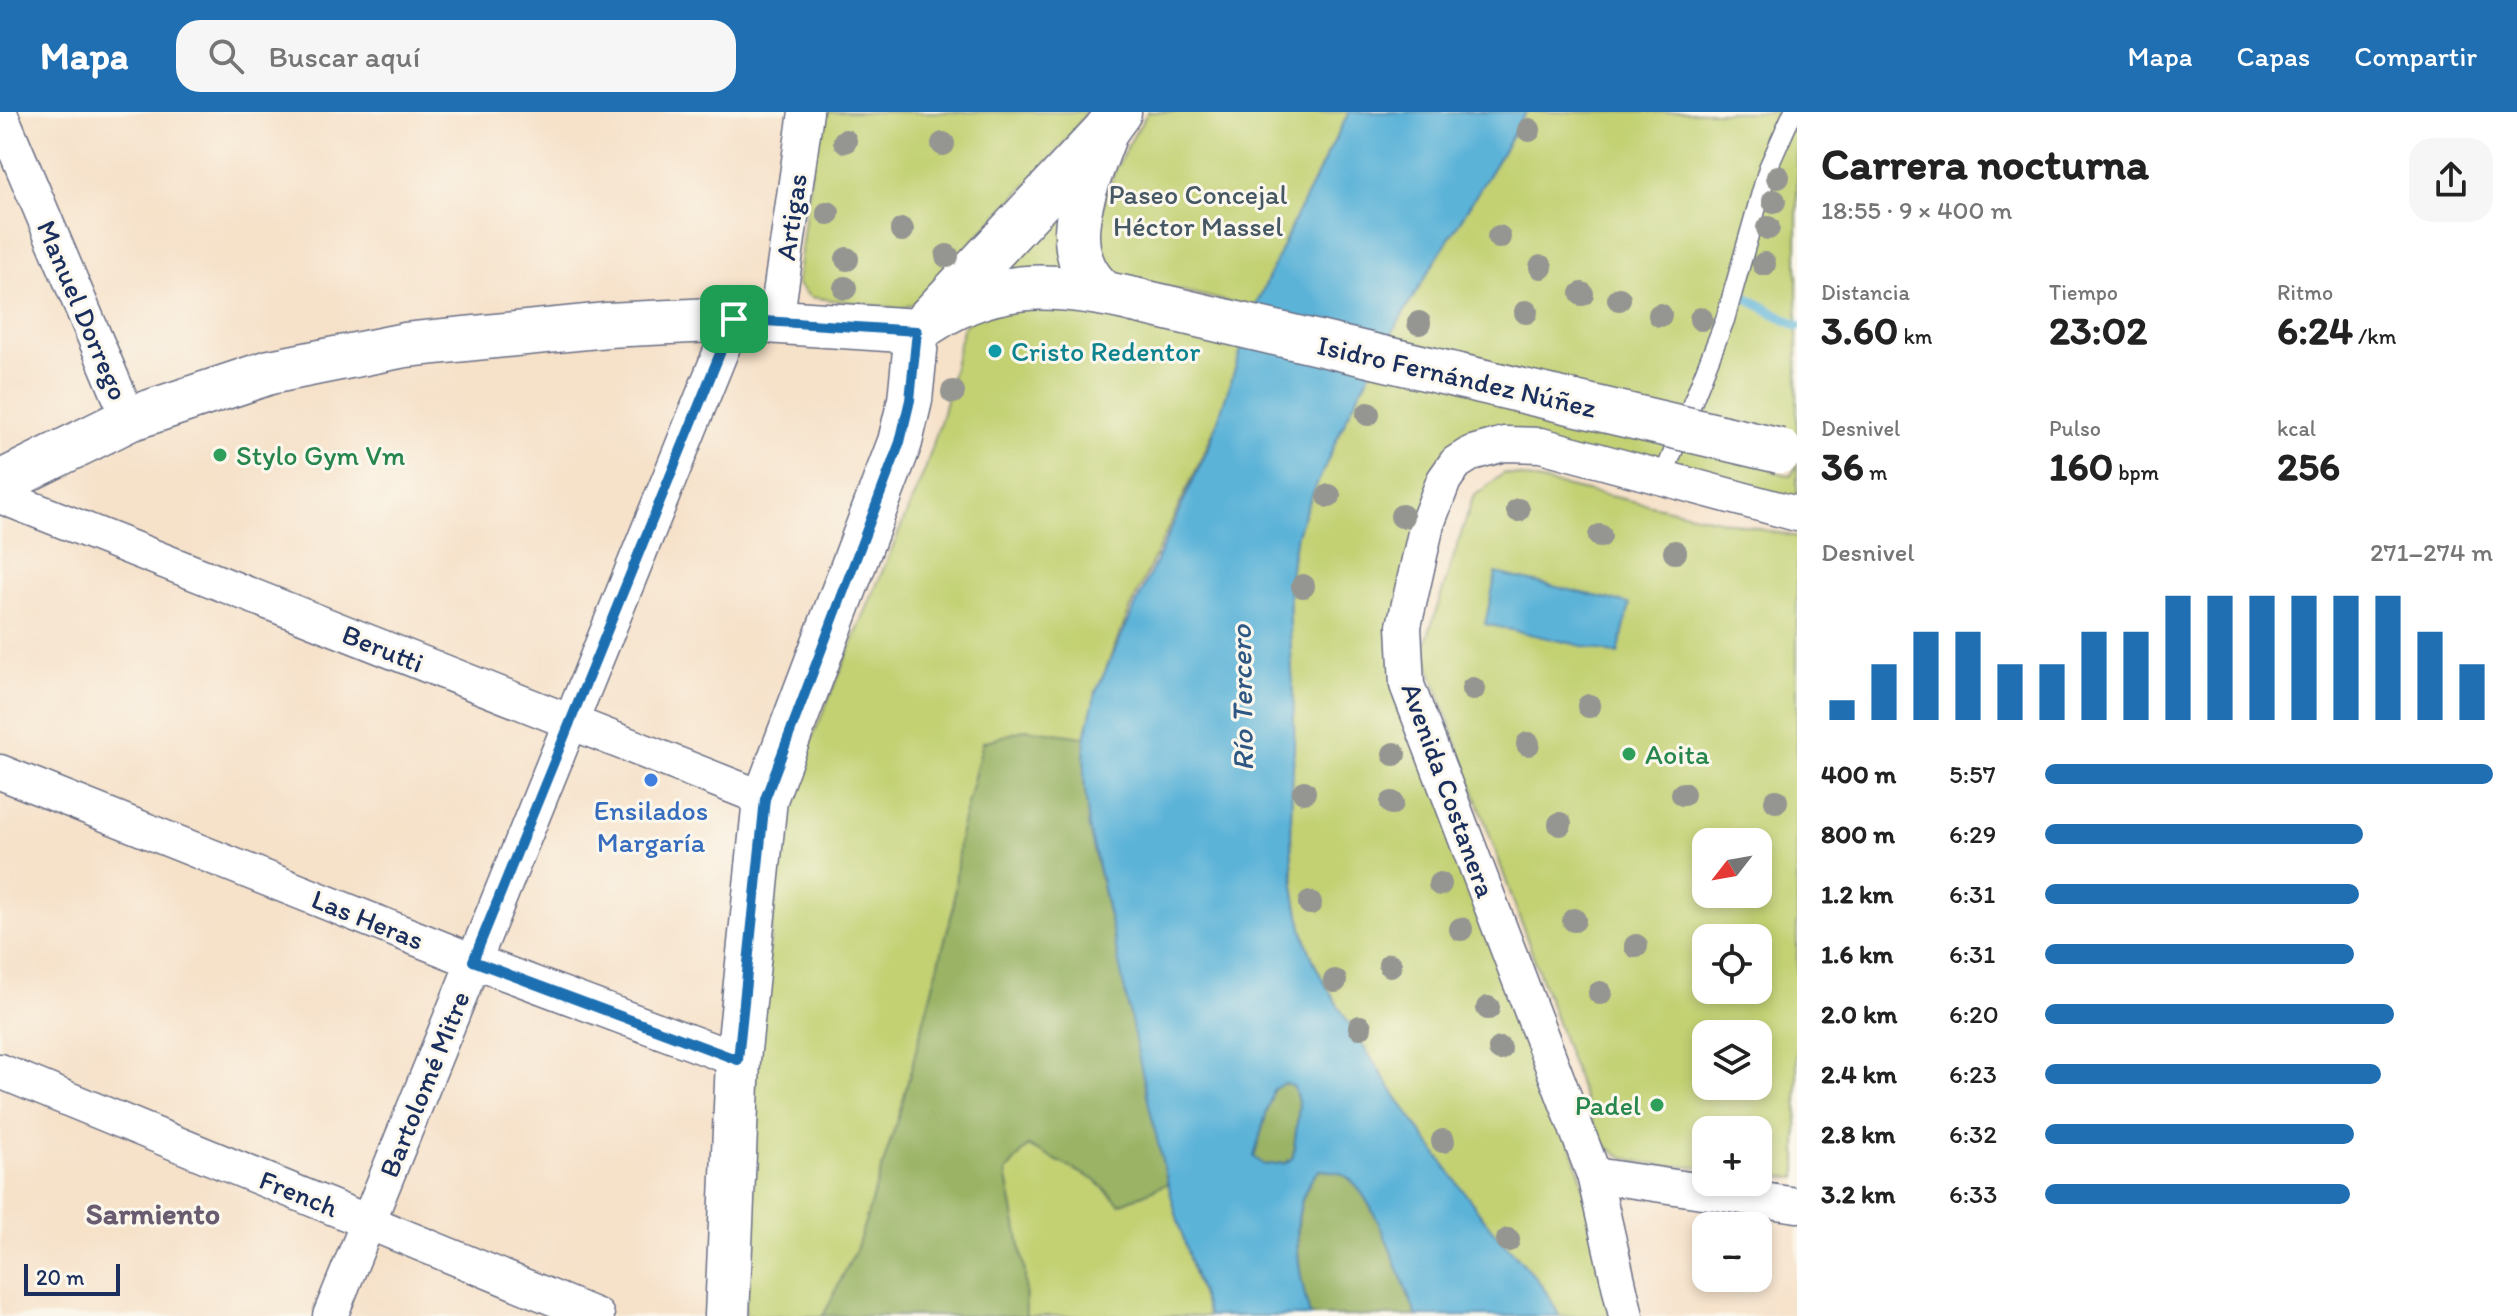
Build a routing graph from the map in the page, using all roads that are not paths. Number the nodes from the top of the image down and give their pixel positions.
1 (806, 112) edge
2 (1793, 112) edge
3 (0, 113) edge
4 (1113, 121) edge
5 (1119, 297) junction
6 (755, 320) junction
7 (917, 331) junction
8 (129, 419) junction
9 (1788, 453) edge
10 (1663, 477) junction
11 (0, 483) edge
12 (0, 496) edge
13 (1797, 514) edge
14 (569, 722) junction
15 (0, 772) edge
16 (765, 799) junction
17 (473, 961) junction
18 (738, 1060) junction
19 (0, 1071) edge
20 (1594, 1175) junction
21 (1797, 1205) edge
22 (369, 1222) junction
23 (330, 1316) edge
24 (597, 1316) edge
25 (727, 1316) edge
26 (1626, 1316) edge

1 - 6 street, Artigas
2 - 10 lane
3 - 8 street, Manuel Dorrego
4 - 5 main road
4 - 7 main road
5 - 7 main road, Isidro Fernández Núñez
5 - 9 main road, Isidro Fernández Núñez, bridge
6 - 7 main road
6 - 8 main road
6 - 14 street, Bartolomé Mitre
7 - 16 main road
8 - 11 main road
10 - 13 street, Avenida Costanera
10 - 20 street, Avenida Costanera
12 - 14 street, Berutti
14 - 16 street, Berutti
14 - 17 street, Bartolomé Mitre
15 - 17 street, Las Heras
16 - 18 main road
17 - 18 street, Las Heras
17 - 22 street, Bartolomé Mitre
18 - 25 main road
19 - 22 street, French
20 - 21 street
20 - 26 street, Avenida Costanera
22 - 23 street, Bartolomé Mitre
22 - 24 street, French

